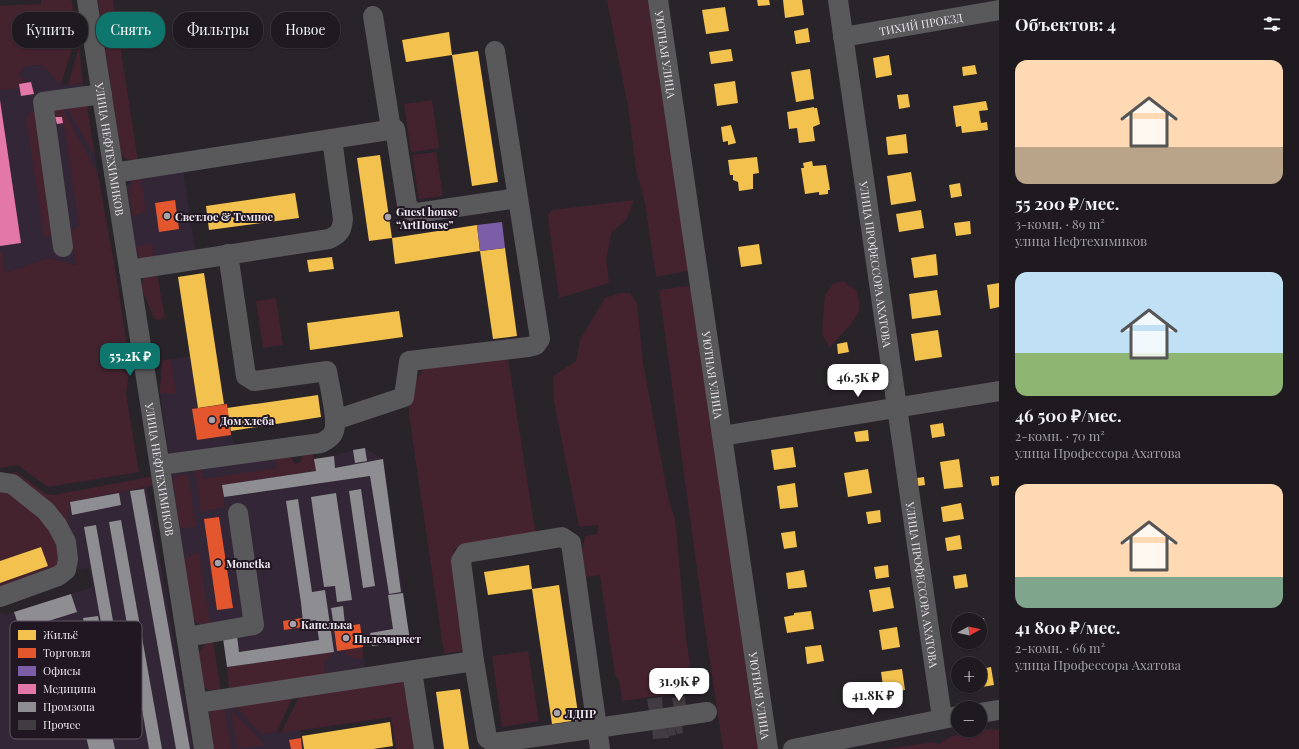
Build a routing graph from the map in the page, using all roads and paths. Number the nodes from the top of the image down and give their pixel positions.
1 (87, 0) edge
2 (658, 0) edge
3 (838, 0) edge
4 (999, 10) edge
5 (373, 16) dead end
6 (843, 37) junction
7 (495, 51) dead end
8 (102, 94) junction
9 (391, 129) junction
10 (332, 139) junction
11 (114, 173) junction
12 (517, 198) junction
13 (63, 247) dead end
14 (228, 254) junction
15 (129, 270) junction
16 (999, 391) edge
17 (896, 408) junction
18 (335, 420) junction
19 (722, 436) junction
20 (160, 465) junction
21 (0, 482) edge
22 (238, 513) dead end
23 (0, 597) edge
24 (187, 637) junction
25 (474, 661) junction
26 (412, 671) junction
27 (197, 703) junction
28 (999, 710) edge
29 (707, 712) dead end
30 (987, 712) edge
31 (950, 717) edge
32 (597, 728) junction
33 (204, 749) edge
34 (424, 749) edge
35 (600, 749) edge
36 (768, 749) edge
37 (793, 749) edge

1 - 8 street, УЛИЦА НЕФТЕХИМИКОВ
2 - 19 street, УЮТНАЯ УЛИЦА
3 - 6 street, УЛИЦА ПРОФЕССОРА АХАТОВА
4 - 6 street, ТИХИЙ ПРОЕЗД
5 - 9 street
6 - 17 street, УЛИЦА ПРОФЕССОРА АХАТОВА
7 - 12 street
8 - 11 street, УЛИЦА НЕФТЕХИМИКОВ
8 - 13 street
9 - 10 street
9 - 12 street
10 - 11 street
10 - 14 street
11 - 15 street, УЛИЦА НЕФТЕХИМИКОВ
12 - 18 street
14 - 15 street
14 - 18 street
15 - 20 street, УЛИЦА НЕФТЕХИМИКОВ
16 - 17 street
17 - 19 street
17 - 31 street, УЛИЦА ПРОФЕССОРА АХАТОВА
18 - 20 street
19 - 36 street, УЮТНАЯ УЛИЦА
20 - 24 street, УЛИЦА НЕФТЕХИМИКОВ
21 - 23 street
22 - 24 street
24 - 27 street, УЛИЦА НЕФТЕХИМИКОВ
25 - 26 street
25 - 32 street
25 - 32 street
26 - 27 street
26 - 34 street
27 - 33 street, УЛИЦА НЕФТЕХИМИКОВ
28 - 30 street
29 - 32 street
31 - 37 street
32 - 35 street

